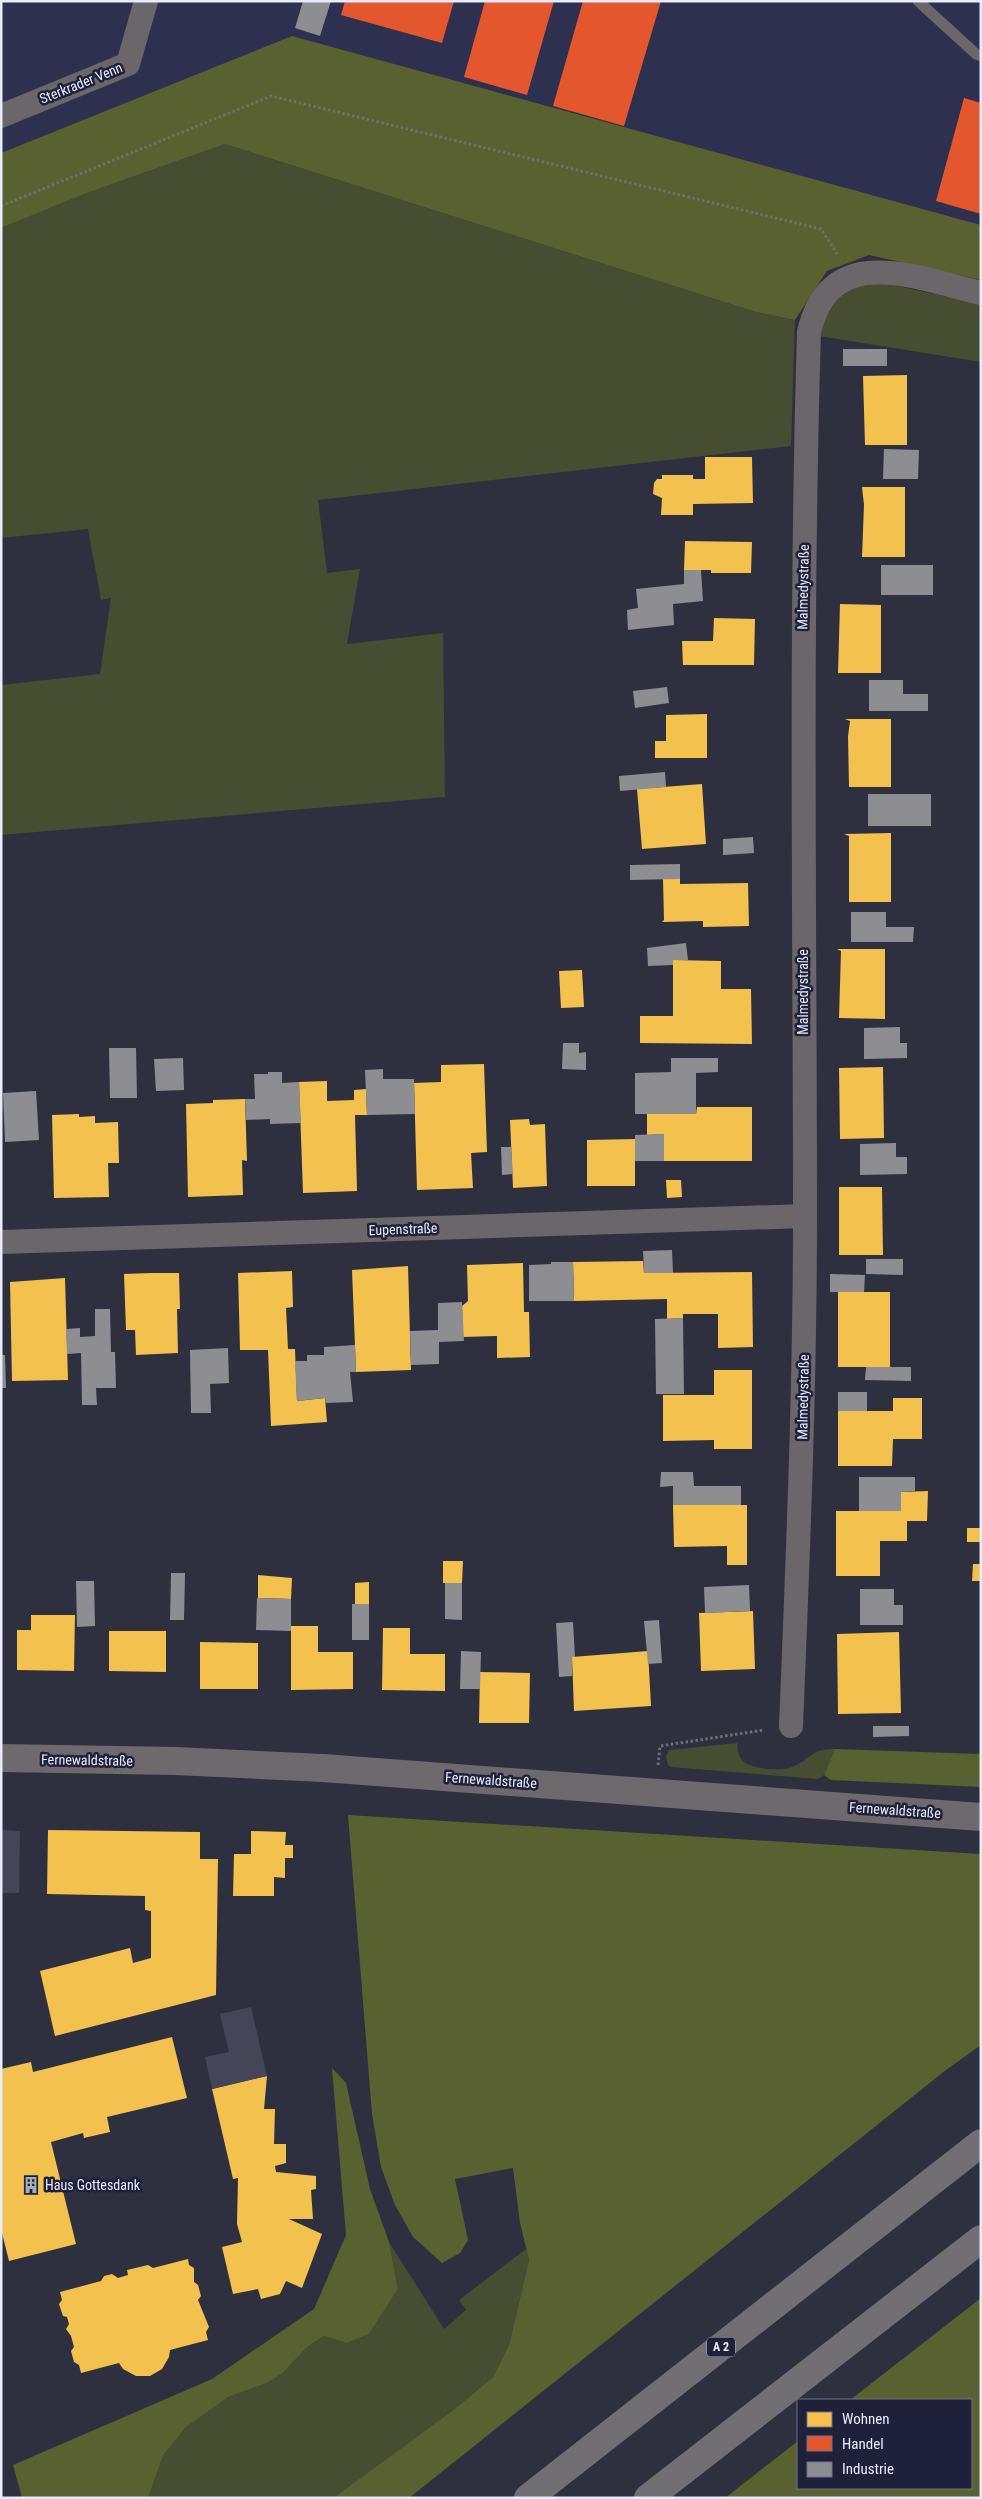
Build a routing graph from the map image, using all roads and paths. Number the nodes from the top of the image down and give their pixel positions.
1 (146, 1) edge
2 (918, 1) edge
3 (981, 56) edge
4 (1, 116) edge
5 (1, 206) edge
6 (852, 276) junction
7 (981, 293) edge
8 (805, 1216) junction
9 (1, 1242) edge
10 (792, 1726) joint
11 (1, 1758) edge
12 (654, 1793) junction
13 (981, 1816) edge
14 (981, 2143) edge
15 (981, 2239) edge
16 (528, 2498) edge
17 (648, 2498) edge

1 - 4 street, Sterkrader Venn
2 - 3 lane
5 - 6 path
6 - 7 street
6 - 8 street, Malmedystraße
8 - 9 street, Eupenstraße
8 - 10 street, Malmedystraße
10 - 12 path
11 - 12 main road, Fernewaldstraße
12 - 13 main road, Fernewaldstraße
14 - 16 highway, A 2
15 - 17 highway

